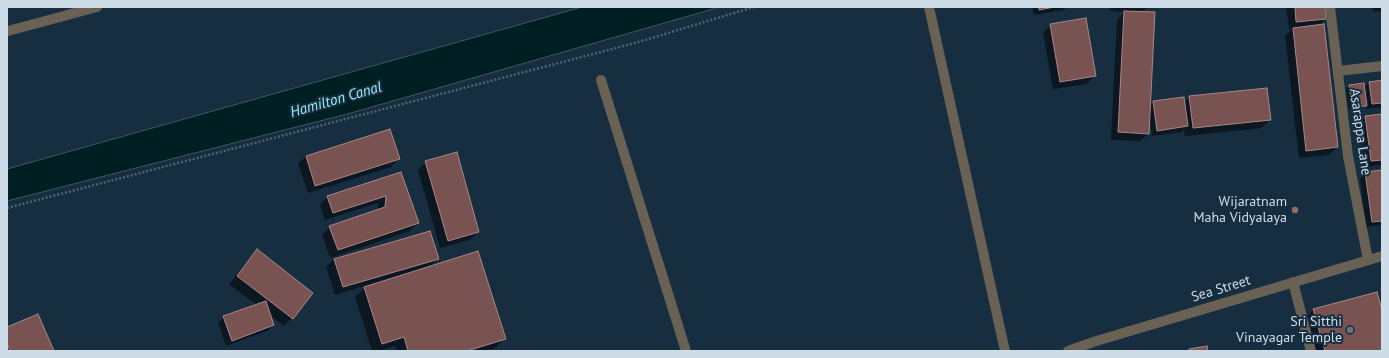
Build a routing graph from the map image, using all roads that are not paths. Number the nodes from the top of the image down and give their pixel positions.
1 (97, 7) edge
2 (929, 7) edge
3 (1330, 7) edge
4 (8, 31) dead end
5 (1382, 66) edge
6 (1338, 72) junction
7 (601, 80) dead end
8 (1382, 256) edge
9 (1368, 260) junction
10 (1293, 282) junction
11 (686, 351) edge
12 (1005, 351) edge
13 (1068, 351) edge
14 (1311, 351) edge

1 - 4 street
2 - 12 street
3 - 6 street, Asarappa Lane
5 - 6 street
6 - 9 street, Asarappa Lane
7 - 11 street
8 - 9 street, Sea Street
9 - 10 street, Sea Street
10 - 13 street, Sea Street
10 - 14 street

